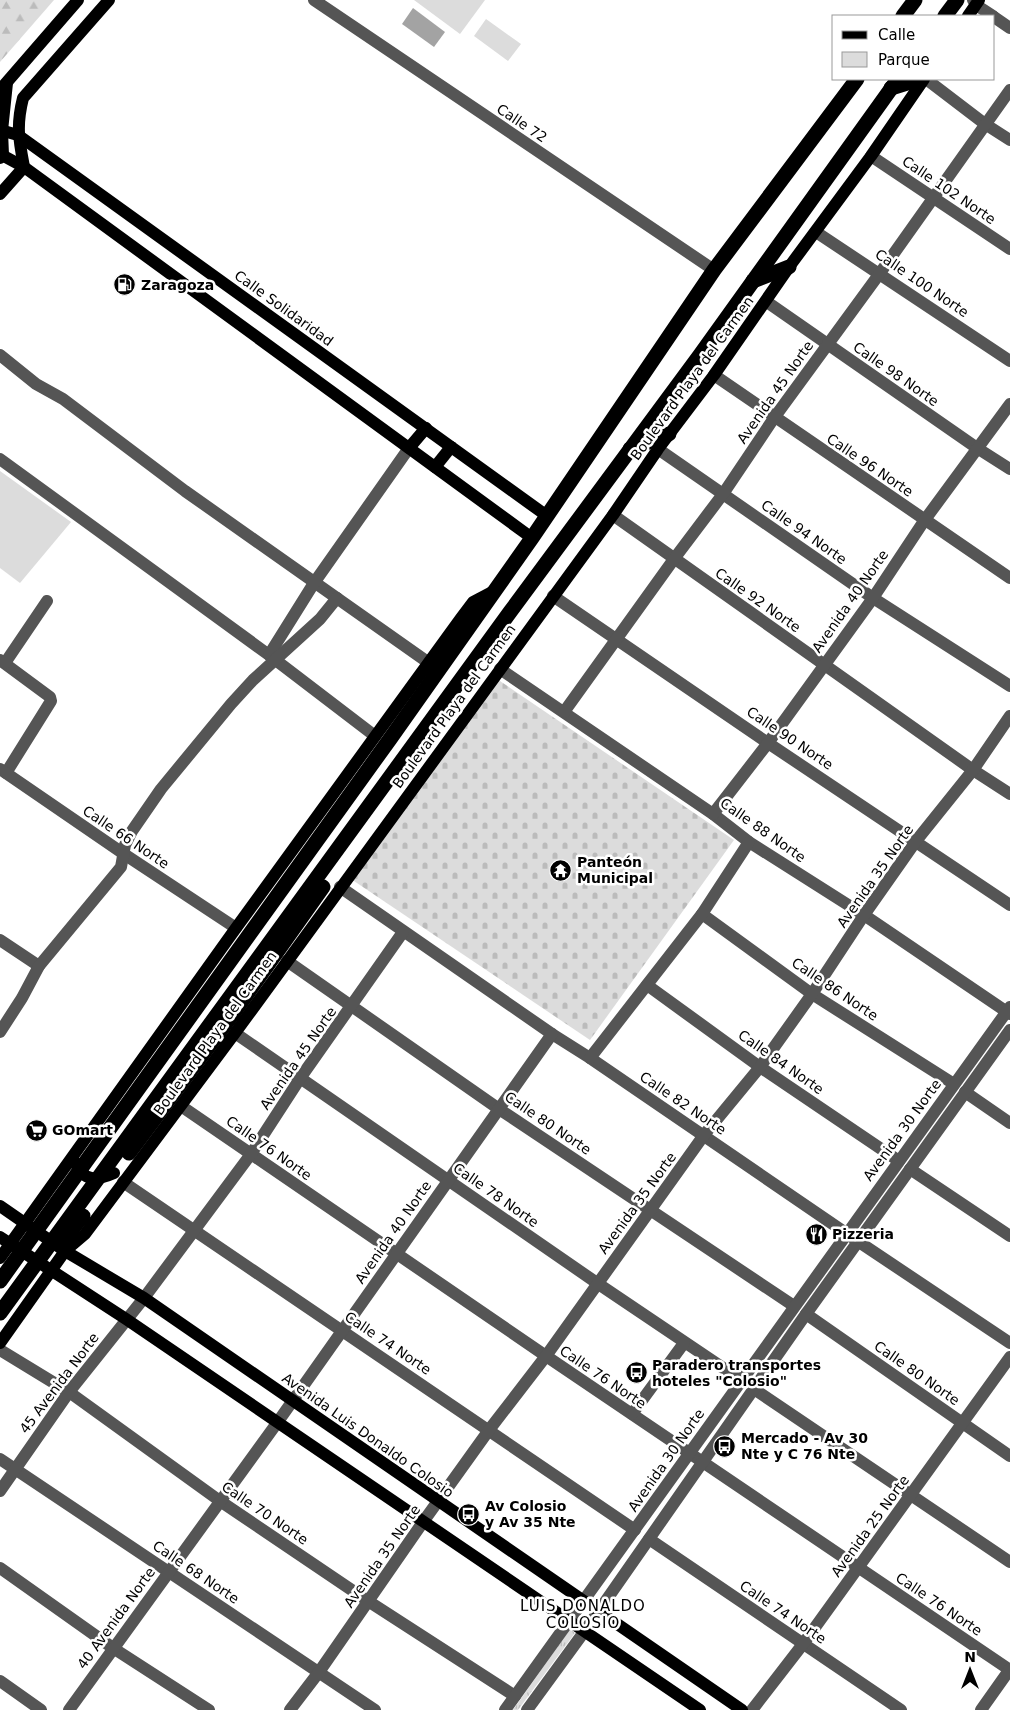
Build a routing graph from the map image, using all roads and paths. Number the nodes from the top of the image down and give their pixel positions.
1 (78, 0) edge
2 (109, 0) edge
3 (314, 0) edge
4 (915, 0) edge
5 (976, 2) edge
6 (950, 5) edge
7 (904, 15) edge
8 (969, 15) edge
9 (991, 15) edge
10 (995, 18) edge
11 (1010, 28) edge
12 (856, 80) edge
13 (916, 80) edge
14 (922, 80) edge
15 (924, 80) edge
16 (894, 83) edge
17 (4, 87) edge
18 (1010, 90) edge
19 (985, 124) junction
20 (1, 131) edge
21 (18, 135) junction
22 (1010, 140) edge
23 (1, 156) edge
24 (871, 156) junction
25 (24, 167) junction
26 (0, 194) edge
27 (932, 198) junction
28 (816, 232) junction
29 (1010, 249) edge
30 (789, 267) junction
31 (714, 270) junction
32 (880, 273) junction
33 (753, 281) junction
34 (766, 302) junction
35 (827, 344) junction
36 (0, 355) edge
37 (1010, 361) edge
38 (714, 376) junction
39 (1010, 404) edge
40 (774, 418) junction
41 (426, 428) junction
42 (669, 434) junction
43 (451, 447) junction
44 (409, 448) junction
45 (630, 448) junction
46 (977, 448) junction
47 (658, 449) junction
48 (0, 459) edge
49 (435, 468) junction
50 (1010, 469) edge
51 (723, 494) junction
52 (613, 515) junction
53 (547, 516) junction
54 (924, 521) junction
55 (532, 538) junction
56 (674, 558) junction
57 (1010, 578) edge
58 (314, 582) junction
59 (492, 592) junction
60 (553, 596) junction
61 (337, 598) junction
62 (873, 598) junction
63 (48, 601) dead end
64 (510, 612) junction
65 (617, 639) junction
66 (272, 658) junction
67 (2, 661) edge
68 (429, 663) junction
69 (824, 664) junction
70 (500, 669) junction
71 (1010, 686) edge
72 (564, 712) junction
73 (1010, 716) edge
74 (375, 736) junction
75 (768, 743) junction
76 (973, 770) junction
77 (3, 771) edge
78 (1010, 794) edge
79 (714, 814) junction
80 (916, 841) junction
81 (749, 842) junction
82 (124, 854) junction
83 (340, 887) junction
84 (1010, 905) edge
85 (702, 914) junction
86 (864, 915) junction
87 (236, 928) junction
88 (403, 932) junction
89 (0, 940) edge
90 (287, 961) junction
91 (39, 966) junction
92 (647, 985) junction
93 (812, 994) junction
94 (352, 1006) junction
95 (1009, 1011) edge
96 (1010, 1030) edge
97 (0, 1032) edge
98 (235, 1033) junction
99 (552, 1034) junction
100 (590, 1058) junction
101 (760, 1067) junction
102 (301, 1078) junction
103 (954, 1084) junction
104 (965, 1092) junction
105 (181, 1106) junction
106 (499, 1109) junction
107 (1010, 1123) edge
108 (704, 1135) junction
109 (74, 1154) junction
110 (251, 1154) junction
111 (899, 1160) junction
112 (910, 1169) junction
113 (119, 1178) junction
114 (448, 1179) junction
115 (0, 1206) edge
116 (651, 1209) junction
117 (25, 1223) junction
118 (194, 1229) junction
119 (846, 1234) junction
120 (1010, 1236) edge
121 (5, 1240) edge
122 (859, 1242) junction
123 (65, 1250) junction
124 (397, 1255) junction
125 (0, 1258) edge
126 (51, 1272) junction
127 (0, 1281) edge
128 (597, 1283) junction
129 (144, 1298) junction
130 (794, 1306) junction
131 (0, 1313) edge
132 (806, 1314) junction
133 (126, 1319) junction
134 (342, 1330) junction
135 (684, 1342) junction
136 (0, 1343) edge
137 (1010, 1343) edge
138 (0, 1350) edge
139 (546, 1356) junction
140 (1010, 1357) edge
141 (741, 1380) junction
142 (754, 1388) junction
143 (69, 1392) junction
144 (292, 1400) junction
145 (632, 1414) junction
146 (276, 1423) junction
147 (962, 1424) junction
148 (489, 1430) junction
149 (689, 1453) junction
150 (1010, 1456) edge
151 (0, 1459) edge
152 (703, 1462) junction
153 (15, 1468) junction
154 (0, 1491) edge
155 (911, 1494) junction
156 (220, 1501) junction
157 (439, 1502) junction
158 (423, 1522) junction
159 (635, 1530) junction
160 (649, 1539) junction
161 (1010, 1562) edge
162 (858, 1567) junction
163 (0, 1568) edge
164 (168, 1572) junction
165 (368, 1601) junction
166 (584, 1602) junction
167 (598, 1612) junction
168 (570, 1622) junction
169 (584, 1632) junction
170 (802, 1644) junction
171 (114, 1648) junction
172 (1010, 1670) edge
173 (319, 1672) junction
174 (0, 1681) edge
175 (515, 1696) junction
176 (531, 1708) edge
177 (41, 1710) edge
178 (69, 1710) edge
179 (209, 1710) edge
180 (290, 1710) edge
181 (375, 1710) edge
182 (505, 1710) edge
183 (700, 1710) edge
184 (742, 1710) edge
185 (752, 1710) edge
186 (901, 1710) edge
187 (981, 1710) edge

1 - 17 main road
2 - 21 main road
3 - 31 street, Calle 72
4 - 7 highway
5 - 6 street
5 - 8 main road
5 - 9 street
10 - 11 street
12 - 31 highway
13 - 16 highway
14 - 24 main road, Boulevard Playa del Carmen
15 - 19 street
16 - 33 highway
17 - 20 main road
18 - 19 street, Avenida 45 Norte
19 - 22 street
19 - 27 street, Avenida 45 Norte
20 - 21 main road, Calle Solidaridad
20 - 23 main road
21 - 25 main road
21 - 41 main road, Calle Solidaridad
23 - 25 main road
24 - 27 street, Calle 102 Norte
24 - 28 main road, Boulevard Playa del Carmen
25 - 26 main road
25 - 44 main road
27 - 29 street, Calle 102 Norte
27 - 32 street, Avenida 45 Norte
28 - 30 main road, Boulevard Playa del Carmen
28 - 32 street, Calle 100 Norte
30 - 33 highway
30 - 34 main road, Boulevard Playa del Carmen
31 - 53 highway
32 - 35 street, Avenida 45 Norte
32 - 37 street, Calle 100 Norte
33 - 45 highway
34 - 35 street, Calle 98 Norte
34 - 38 main road, Boulevard Playa del Carmen
35 - 40 street, Avenida 45 Norte
35 - 46 street, Calle 98 Norte
36 - 58 street
38 - 40 street, Calle 96 Norte
38 - 42 main road, Boulevard Playa del Carmen
39 - 46 street, Avenida 40 Norte
40 - 51 street, Avenida 45 Norte
40 - 54 street, Calle 96 Norte
41 - 43 main road, Calle Solidaridad
41 - 44 main road
42 - 45 highway
42 - 47 main road, Boulevard Playa del Carmen
43 - 49 main road
43 - 53 main road, Calle Solidaridad
44 - 49 main road
44 - 58 street
45 - 64 highway
46 - 50 street, Calle 98 Norte
46 - 54 street, Avenida 40 Norte
47 - 51 street, Calle 94 Norte
47 - 52 main road, Boulevard Playa del Carmen
48 - 66 street
49 - 55 main road
51 - 56 street, Avenida 45 Norte
51 - 62 street, Calle 94 Norte
52 - 56 street, Calle 92 Norte
52 - 60 main road, Boulevard Playa del Carmen
53 - 55 highway
54 - 57 street, Calle 96 Norte
54 - 62 street, Avenida 40 Norte
55 - 59 highway
56 - 65 street, Avenida 45 Norte
56 - 69 street, Calle 92 Norte
58 - 61 street
58 - 66 street
59 - 68 main road
59 - 127 highway
60 - 65 street, Calle 90 Norte
60 - 70 main road, Boulevard Playa del Carmen
61 - 66 street
61 - 68 street
62 - 69 street, Avenida 40 Norte
62 - 71 street, Calle 94 Norte
63 - 67 street
64 - 113 highway
64 - 131 highway
65 - 72 street, Avenida 45 Norte
65 - 75 street, Calle 90 Norte
66 - 74 street
66 - 82 street
67 - 77 street
68 - 74 main road
69 - 75 street, Avenida 40 Norte
69 - 76 street, Calle 92 Norte
70 - 72 street, Calle 88 Norte
70 - 83 main road, Boulevard Playa del Carmen
72 - 79 street, Calle 88 Norte
73 - 76 street, Avenida 35 Norte
74 - 87 main road
75 - 79 street, Avenida 40 Norte
75 - 80 street, Calle 90 Norte
76 - 78 street, Calle 92 Norte
76 - 80 street, Avenida 35 Norte
77 - 82 street, Calle 66 Norte
79 - 81 street, Calle 88 Norte
80 - 84 street, Calle 90 Norte
80 - 86 street, Avenida 35 Norte
81 - 85 street
81 - 86 street, Calle 88 Norte
82 - 87 street, Calle 66 Norte
82 - 91 street
83 - 88 street, Calle 82 Norte
83 - 90 main road, Boulevard Playa del Carmen
85 - 92 street
85 - 93 street, Calle 86 Norte
86 - 93 street, Avenida 35 Norte
86 - 95 street, Calle 88 Norte
87 - 109 main road
88 - 94 street, Avenida 45 Norte
88 - 99 street, Calle 82 Norte
89 - 91 street
90 - 94 street, Calle 80 Norte
90 - 98 main road, Boulevard Playa del Carmen
91 - 97 street
92 - 100 street
92 - 101 street, Calle 84 Norte
93 - 101 street, Avenida 35 Norte
93 - 103 street, Calle 86 Norte
94 - 102 street, Avenida 45 Norte
94 - 106 street, Calle 80 Norte
95 - 103 street, Avenida 30 Norte
96 - 104 street, Avenida 30 Norte
98 - 102 street, Calle 78 Norte
98 - 105 main road, Boulevard Playa del Carmen
99 - 100 street, Calle 82 Norte
99 - 106 street, Avenida 40 Norte
100 - 108 street, Calle 82 Norte
101 - 108 street, Avenida 35 Norte
101 - 111 street, Calle 84 Norte
102 - 110 street, Avenida 45 Norte
102 - 114 street, Calle 78 Norte
103 - 111 street, Avenida 30 Norte
104 - 107 street
104 - 112 street, Avenida 30 Norte
105 - 110 street, Calle 76 Norte
105 - 113 main road, Boulevard Playa del Carmen
106 - 114 street, Avenida 40 Norte
106 - 116 street, Calle 80 Norte
108 - 116 street, Avenida 35 Norte
108 - 119 street, Calle 82 Norte
109 - 113 main road
109 - 117 main road
110 - 118 street, Avenida 45 Norte
110 - 124 street, Calle 76 Norte
111 - 119 street, Avenida 30 Norte
112 - 120 street
112 - 122 street, Avenida 30 Norte
113 - 118 street, Calle 74 Norte
113 - 123 highway
114 - 124 street, Avenida 40 Norte
114 - 128 street, Calle 78 Norte
115 - 117 main road, Avenida Luis Donaldo Colosio
116 - 128 street, Avenida 35 Norte
116 - 130 street, Calle 80 Norte
117 - 121 main road
117 - 123 main road, Avenida Luis Donaldo Colosio
118 - 129 street, Avenida 45 Norte
118 - 134 street, Calle 74 Norte
119 - 122 street, Calle 82 Norte
119 - 130 street, Avenida 30 Norte
121 - 125 main road
121 - 126 main road
122 - 132 street, Avenida 30 Norte
122 - 137 street, Calle 82 Norte
123 - 126 main road
123 - 129 main road, Avenida Luis Donaldo Colosio
124 - 134 street, Avenida 40 Norte
124 - 139 street, Calle 76 Norte
126 - 133 main road
126 - 136 main road
128 - 135 street, Calle 78 Norte
128 - 139 street, Avenida 35 Norte
129 - 133 street, Avenida 45 Norte
129 - 144 main road, Avenida Luis Donaldo Colosio
130 - 141 street, Avenida 30 Norte
132 - 142 street, Avenida 30 Norte
132 - 147 street, Calle 80 Norte
133 - 143 street, 45 Avenida Norte
133 - 146 main road
134 - 144 street, Avenida 40 Norte
134 - 148 street, Calle 74 Norte
135 - 141 street, Calle 78 Norte
135 - 145 street
138 - 143 street, Calle 70 Norte
139 - 145 street, Calle 76 Norte
139 - 148 street, Avenida 35 Norte
140 - 147 street, Avenida 25 Norte
141 - 149 street, Avenida 30 Norte
142 - 152 street, Avenida 30 Norte
142 - 155 street
143 - 153 street, 45 Avenida Norte
143 - 156 street, Calle 70 Norte
144 - 146 street, Avenida 40 Norte
144 - 157 main road, Avenida Luis Donaldo Colosio
145 - 149 street, Calle 76 Norte
146 - 156 street, 40 Avenida Norte
146 - 158 main road
147 - 150 street, Calle 80 Norte
147 - 155 street, Avenida 25 Norte
148 - 157 street, Avenida 35 Norte
148 - 159 street, Calle 74 Norte
149 - 152 street, Calle 76 Norte
149 - 159 street, Avenida 30 Norte
151 - 153 street, Calle 68 Norte
152 - 160 street, Avenida 30 Norte
152 - 162 street, Calle 76 Norte
153 - 154 street, 45 Avenida Norte
153 - 164 street, Calle 68 Norte
155 - 161 street
155 - 162 street, Avenida 25 Norte
156 - 164 street, 40 Avenida Norte
156 - 165 street, Calle 70 Norte
157 - 158 street, Avenida 35 Norte
157 - 166 main road, Avenida Luis Donaldo Colosio
158 - 165 street, Avenida 35 Norte
158 - 168 main road
159 - 166 street, Avenida 30 Norte
160 - 167 street, Avenida 30 Norte
160 - 170 street, Calle 74 Norte
162 - 170 street, Avenida 25 Norte
162 - 172 street, Calle 76 Norte
163 - 171 street
164 - 171 street, 40 Avenida Norte
164 - 173 street, Calle 68 Norte
165 - 173 street, Avenida 35 Norte
165 - 175 street, Calle 70 Norte
166 - 167 main road, Avenida Luis Donaldo Colosio
166 - 168 street, Avenida 30 Norte
167 - 169 street, Avenida 30 Norte
167 - 184 main road, Avenida Luis Donaldo Colosio
168 - 169 main road
168 - 175 street, Avenida 30 Norte
169 - 176 street, Avenida 30 Norte
169 - 183 main road
170 - 185 street, Avenida 25 Norte
170 - 186 street, Calle 74 Norte
171 - 178 street, 40 Avenida Norte
171 - 179 street
172 - 187 street
173 - 180 street, Avenida 35 Norte
173 - 181 street, Calle 68 Norte
174 - 177 street
175 - 182 street, Avenida 30 Norte

